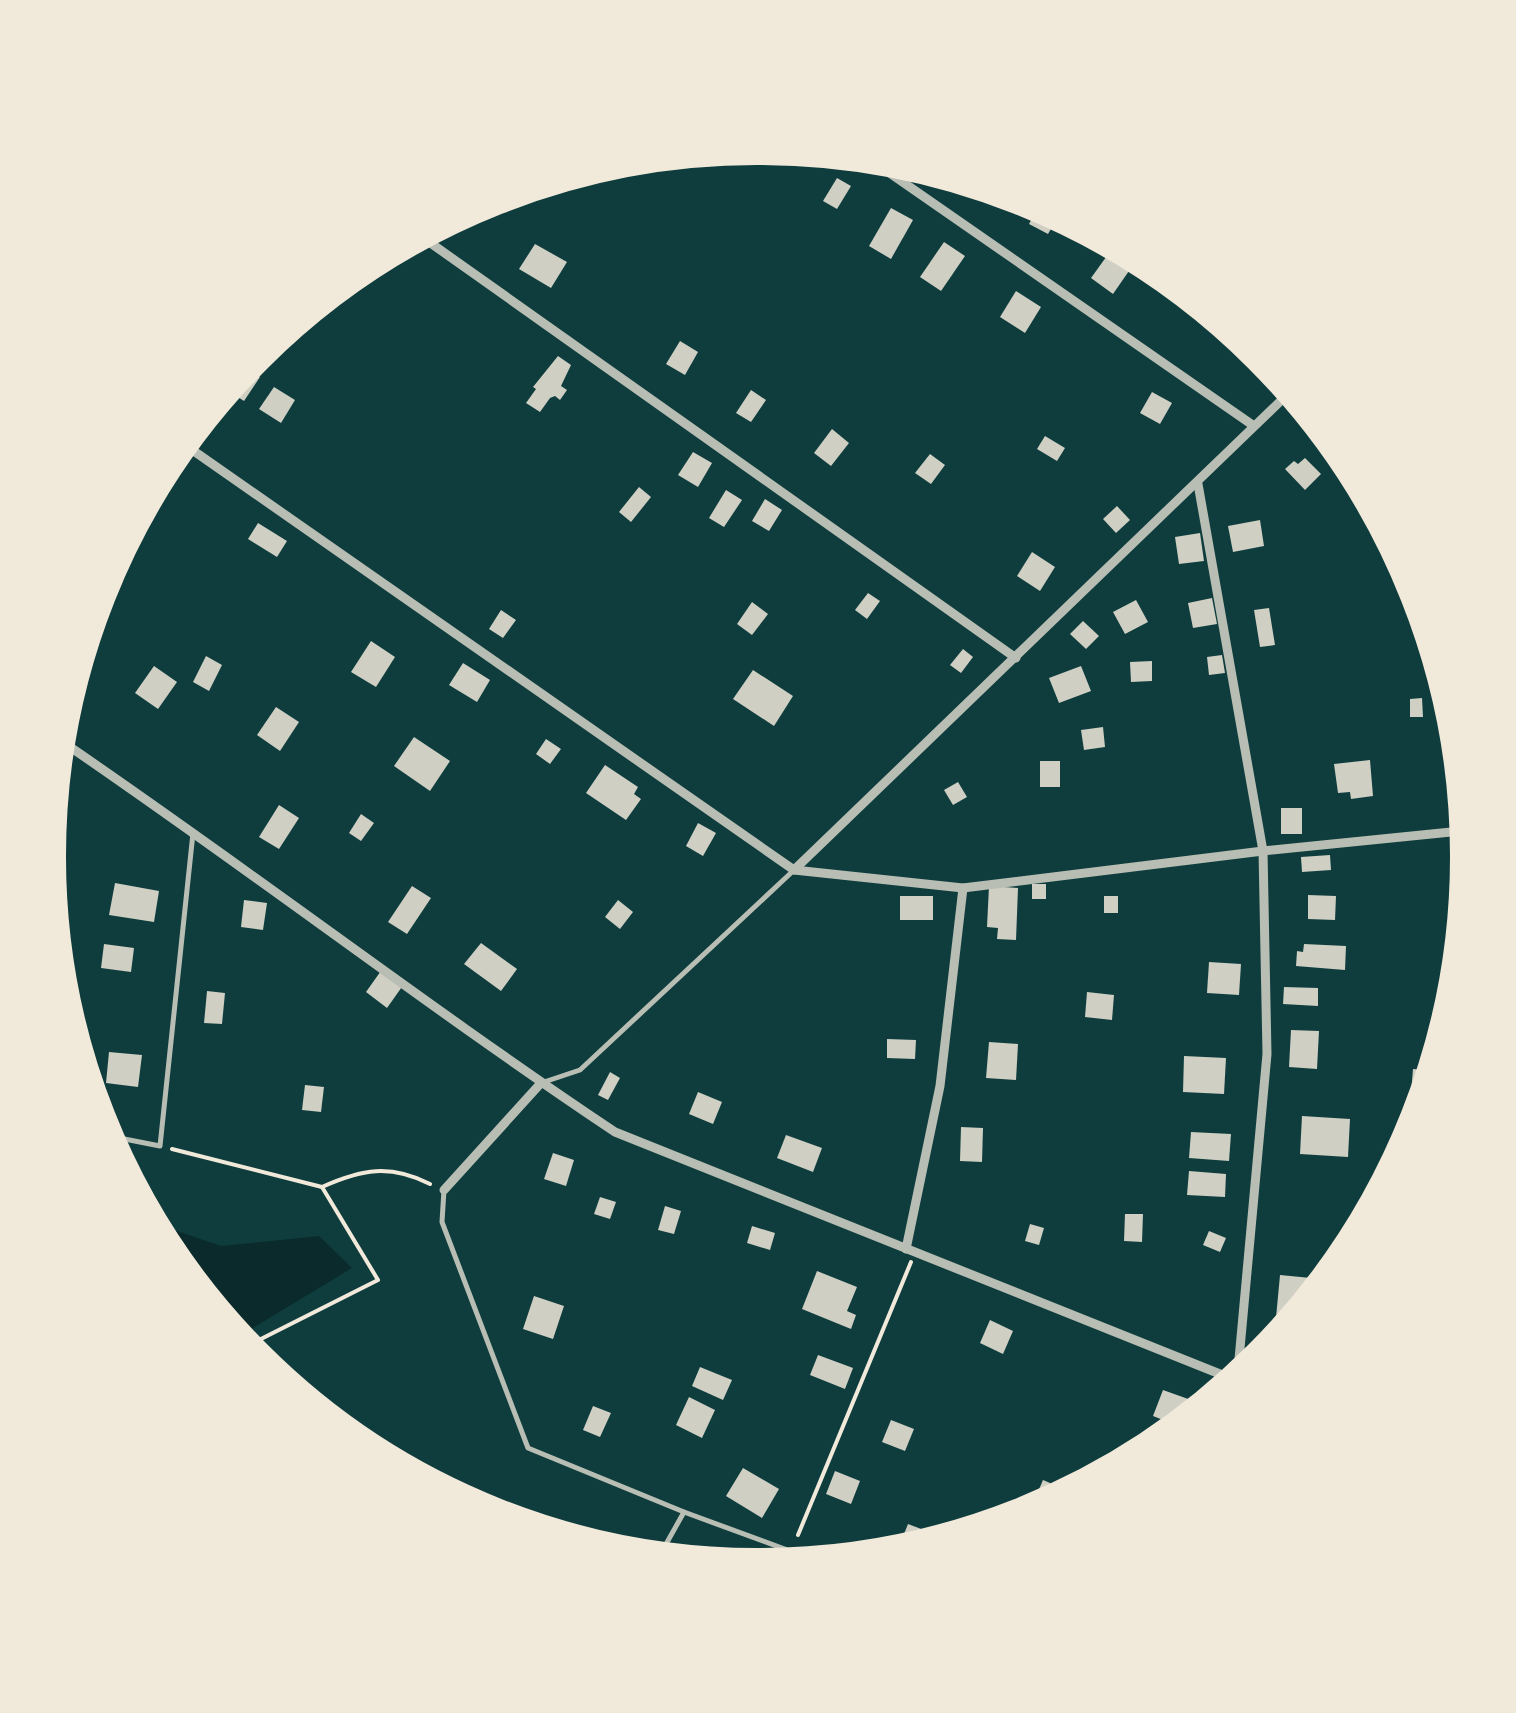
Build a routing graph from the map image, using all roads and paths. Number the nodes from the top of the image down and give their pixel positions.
1 (886, 171) edge
2 (428, 241) edge
3 (1284, 397) edge
4 (1254, 426) junction
5 (192, 450) edge
6 (1198, 484) junction
7 (1016, 658) junction
8 (69, 746) edge
9 (193, 830) junction
10 (1455, 832) edge
11 (1263, 851) junction
12 (794, 870) junction
13 (963, 888) junction
14 (542, 1083) junction
15 (120, 1138) edge
16 (160, 1146) junction
17 (322, 1186) junction
18 (444, 1190) junction
19 (910, 1251) junction
20 (256, 1341) edge
21 (1241, 1360) edge
22 (1224, 1375) edge
23 (684, 1512) junction
24 (798, 1535) dead end
25 (664, 1548) edge
26 (796, 1553) edge

1 - 4 street
2 - 7 street
3 - 4 street
4 - 6 street
5 - 12 street
6 - 7 street
6 - 11 street
7 - 12 street
8 - 9 street
9 - 14 street
9 - 16 lane
10 - 11 street
11 - 13 street
11 - 21 street
12 - 13 street
12 - 14 lane
13 - 19 street
14 - 18 street
14 - 19 street
15 - 16 lane
16 - 17 path
17 - 18 path
17 - 20 path
18 - 23 lane
19 - 22 street
19 - 24 path
23 - 25 lane
23 - 26 lane

